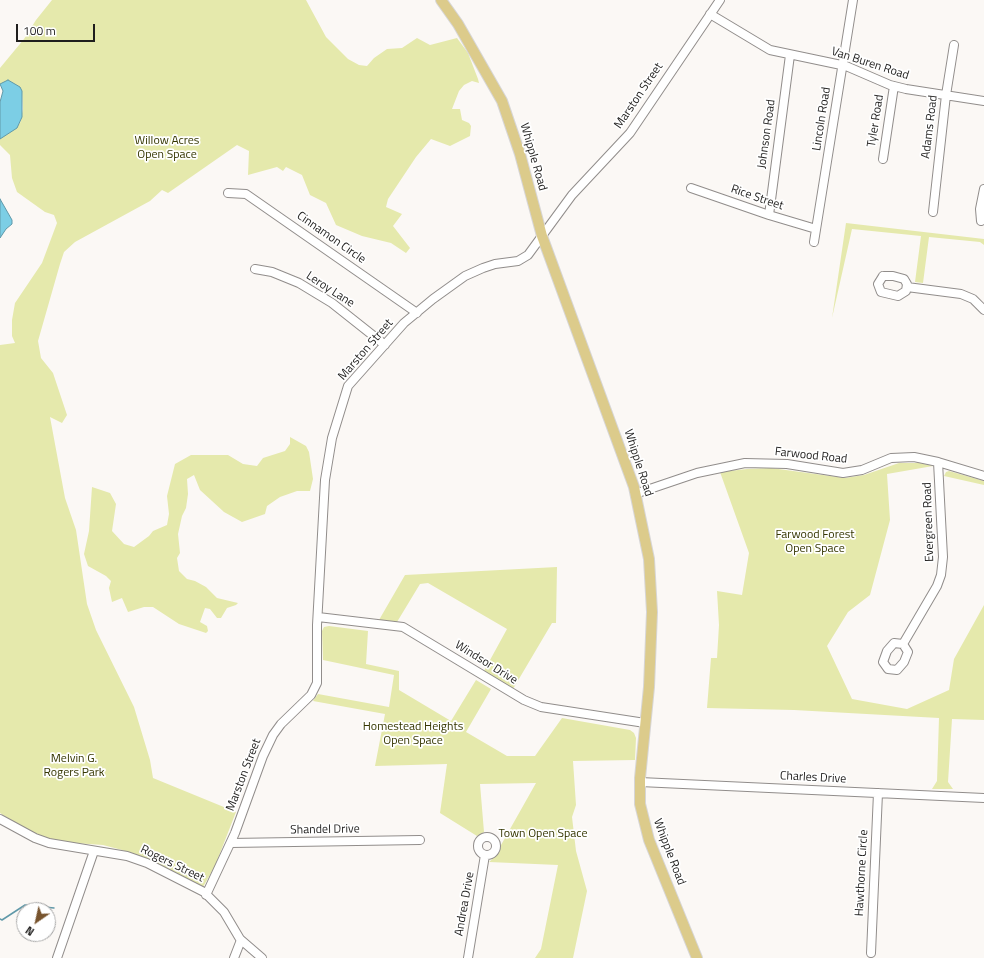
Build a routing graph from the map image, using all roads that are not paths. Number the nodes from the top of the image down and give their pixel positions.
1 (441, 0) edge
2 (720, 0) edge
3 (853, 0) edge
4 (710, 14) junction
5 (954, 45) dead end
6 (790, 55) junction
7 (842, 65) junction
8 (894, 86) junction
9 (946, 95) junction
10 (984, 101) edge
11 (883, 159) dead end
12 (691, 188) dead end
13 (984, 189) edge
14 (228, 193) dead end
15 (933, 212) dead end
16 (768, 215) junction
17 (981, 221) dead end
18 (816, 229) junction
19 (542, 236) junction
20 (814, 242) dead end
21 (255, 269) dead end
22 (907, 287) dead end
23 (984, 310) edge
24 (417, 313) junction
25 (385, 345) junction
26 (938, 462) junction
27 (984, 476) edge
28 (635, 494) junction
29 (318, 617) junction
30 (903, 644) dead end
31 (646, 723) junction
32 (640, 782) junction
33 (878, 794) junction
34 (984, 798) edge
35 (0, 819) edge
36 (420, 840) dead end
37 (231, 843) junction
38 (94, 851) junction
39 (485, 855) dead end
40 (206, 895) junction
41 (242, 940) junction
42 (871, 953) dead end
43 (57, 958) edge
44 (234, 958) edge
45 (262, 958) edge
46 (468, 958) edge
47 (697, 958) edge

1 - 19 main road, Whipple Road
2 - 4 street, Marston Street
3 - 7 street, Lincoln Road
4 - 6 street, Van Buren Road
4 - 19 street, Marston Street
5 - 9 street, Adams Road
6 - 7 street, Van Buren Road
6 - 16 street, Johnson Road
7 - 8 street, Van Buren Road
7 - 18 street, Lincoln Road
8 - 9 street, Van Buren Road
8 - 11 street, Tyler Road
9 - 10 street, Van Buren Road
9 - 15 street, Adams Road
12 - 16 street, Rice Street
13 - 17 street
14 - 24 street, Cinnamon Circle
16 - 18 street, Rice Street
18 - 20 street, Lincoln Road
19 - 24 street, Marston Street
19 - 28 main road, Whipple Road
21 - 25 street, Leroy Lane
22 - 23 street
24 - 25 street, Marston Street
25 - 29 street, Marston Street
26 - 27 street, Farwood Road
26 - 28 street, Farwood Road
26 - 30 street, Evergreen Road
28 - 31 main road, Whipple Road
29 - 31 street, Windsor Drive
29 - 37 street, Marston Street
31 - 32 main road, Whipple Road
32 - 33 street, Charles Drive
32 - 47 main road, Whipple Road
33 - 34 street, Charles Drive
33 - 42 street, Hawthorne Circle
35 - 38 street, Rogers Street
36 - 37 street, Shandel Drive
37 - 40 street, Marston Street
38 - 40 street, Rogers Street
38 - 43 street
39 - 46 street, Andrea Drive
40 - 41 street, Rogers Street
41 - 44 street
41 - 45 street, Rogers Street

